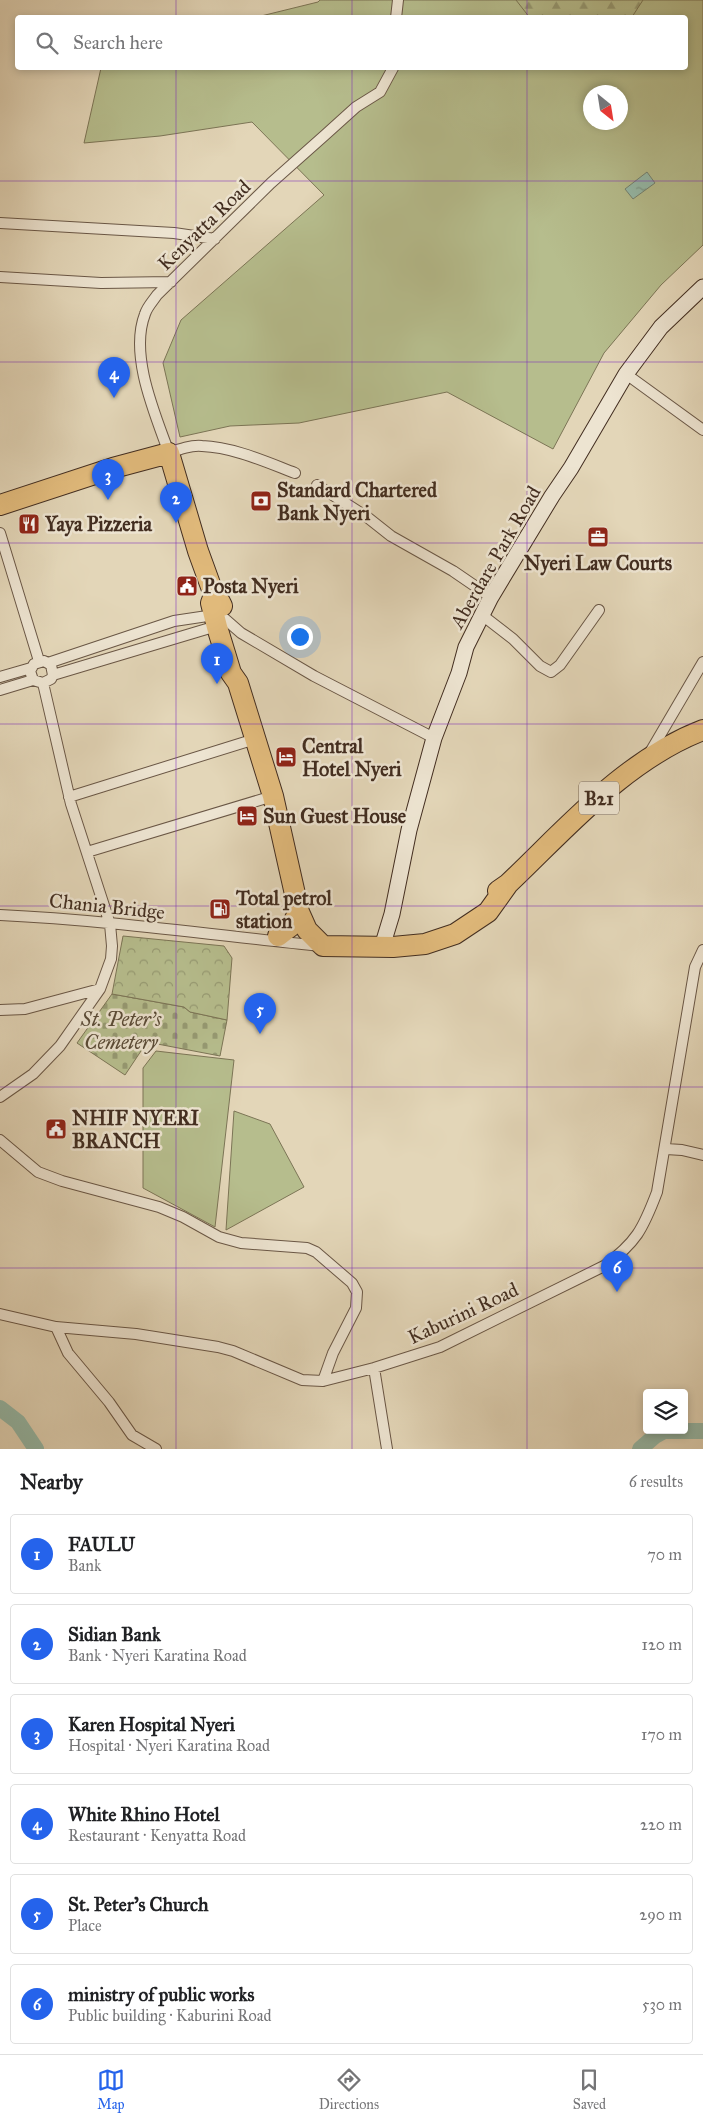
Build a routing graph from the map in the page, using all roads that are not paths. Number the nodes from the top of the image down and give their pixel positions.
1 (398, 0) edge
2 (396, 15) edge
3 (392, 70) edge
4 (0, 223) edge
5 (216, 240) junction
6 (0, 276) edge
7 (171, 282) junction
8 (703, 287) edge
9 (626, 374) junction
10 (703, 430) edge
11 (169, 453) junction
12 (295, 473) dead end
13 (317, 485) dead end
14 (0, 505) edge
15 (0, 533) edge
16 (491, 597) junction
17 (599, 610) dead end
18 (482, 615) junction
19 (223, 620) junction
20 (703, 662) edge
21 (39, 664) junction
22 (53, 675) junction
23 (0, 677) edge
24 (38, 681) junction
25 (0, 690) edge
26 (703, 730) edge
27 (434, 738) junction
28 (255, 739) junction
29 (646, 759) junction
30 (274, 796) junction
31 (69, 797) junction
32 (87, 852) junction
33 (292, 875) junction
34 (300, 912) junction
35 (0, 915) edge
36 (110, 924) junction
37 (210, 933) junction
38 (278, 936) junction
39 (345, 940) junction
40 (320, 943) junction
41 (388, 943) junction
42 (703, 950) edge
43 (100, 989) junction
44 (0, 1010) edge
45 (0, 1098) edge
46 (0, 1140) edge
47 (666, 1149) junction
48 (703, 1156) edge
49 (0, 1314) edge
50 (56, 1328) junction
51 (374, 1368) junction
52 (322, 1381) junction
53 (156, 1449) edge
54 (387, 1449) edge

1 - 2 street
3 - 5 street, Kenyatta Road
4 - 5 street
5 - 7 street, Kenyatta Road
6 - 7 street
7 - 11 street, Kenyatta Road
8 - 9 street, Aberdare Park Road
9 - 10 street
9 - 16 street, Aberdare Park Road
11 - 12 street
11 - 14 highway
11 - 19 highway
13 - 16 street
15 - 21 street
16 - 18 street, Aberdare Park Road
17 - 18 street
18 - 27 street, Aberdare Park Road
19 - 21 street
19 - 22 street
19 - 27 street
19 - 28 highway
20 - 29 street
21 - 22 street
21 - 23 street
21 - 24 street
22 - 24 street
24 - 25 street
24 - 31 street
26 - 29 highway, B21
27 - 41 street, Aberdare Park Road
28 - 30 highway
28 - 31 street
29 - 41 highway, B21
30 - 32 street
30 - 33 highway
31 - 32 street
32 - 36 street
33 - 34 highway
33 - 39 highway
34 - 38 highway
34 - 40 highway
35 - 36 street, Chania Bridge
36 - 37 street, Chania Bridge
36 - 43 street
37 - 38 street, Chania Bridge
37 - 40 street, Chania Bridge
38 - 40 street, Chania Bridge
39 - 40 street, Chania Bridge
39 - 41 highway, B21
40 - 41 highway, B21
42 - 47 street, Kaburini Road
43 - 44 street
43 - 45 street
46 - 52 street
47 - 48 street
47 - 51 street, Kaburini Road
49 - 50 street, Kaburini Road
50 - 52 street, Kaburini Road
50 - 53 street
51 - 52 street, Kaburini Road
51 - 54 street

